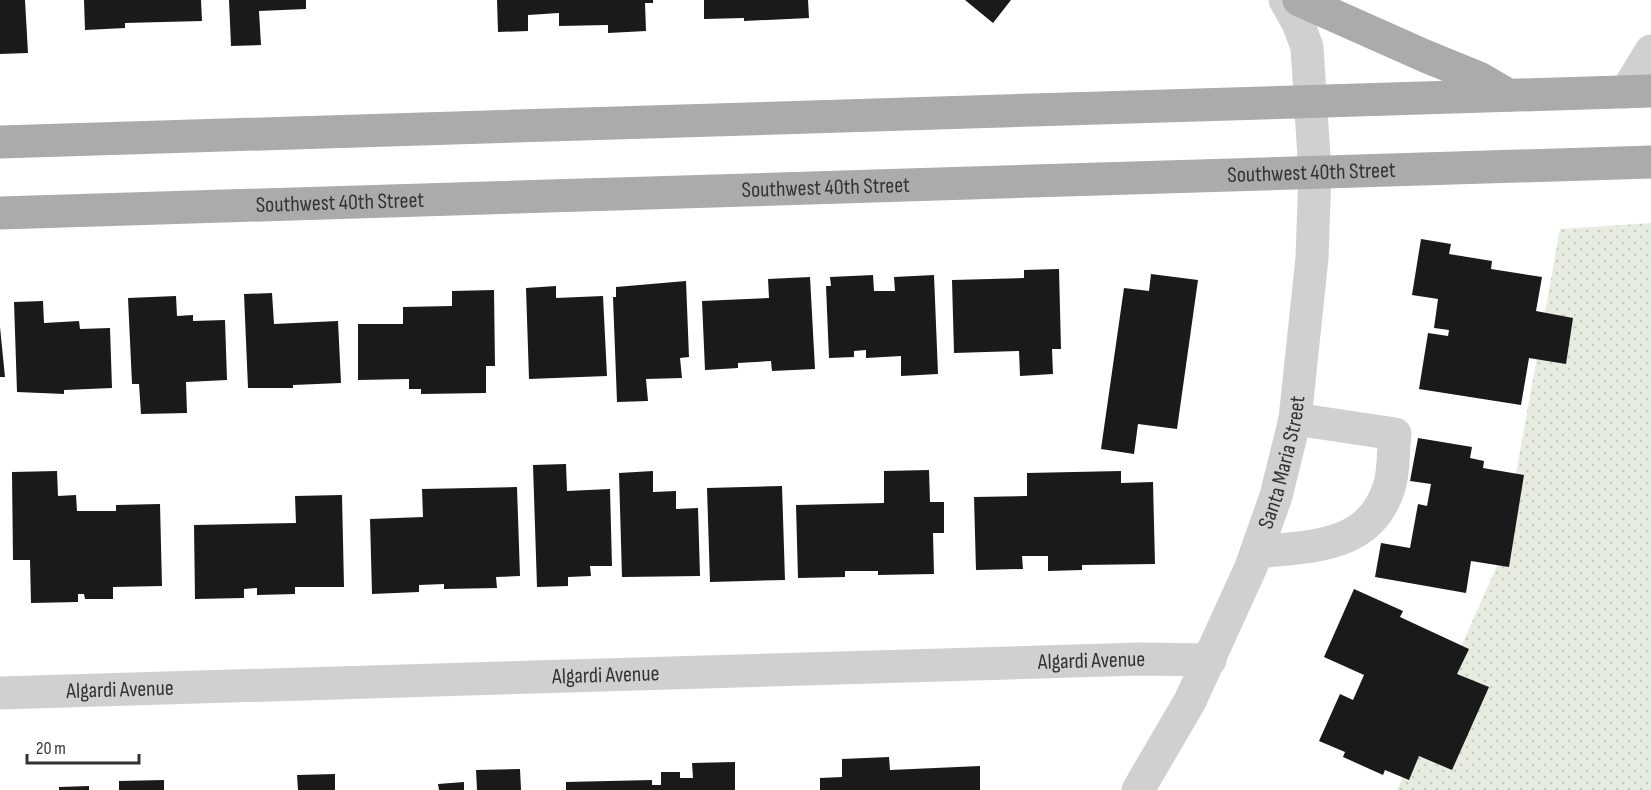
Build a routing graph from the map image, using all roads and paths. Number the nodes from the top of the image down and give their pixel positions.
1 (1284, 0) edge
2 (1299, 0) edge
3 (1651, 51) edge
4 (1639, 92) edge
5 (1510, 96) junction
6 (1312, 103) junction
7 (0, 142) edge
8 (1651, 162) edge
9 (1315, 173) junction
10 (0, 213) edge
11 (1296, 419) junction
12 (1257, 552) junction
13 (1210, 660) junction
14 (0, 693) edge
15 (1138, 790) edge

1 - 6 street, Santa Maria Street
2 - 5 main road
3 - 4 street
4 - 5 main road
5 - 6 main road
6 - 7 main road
6 - 9 street, Santa Maria Street
8 - 9 main road, Southwest 40th Street
9 - 10 main road, Southwest 40th Street
9 - 11 street, Santa Maria Street
11 - 12 street, Santa Maria Street
11 - 12 street
12 - 13 street, Santa Maria Street
13 - 14 street, Algardi Avenue
13 - 15 street, Santa Maria Street

